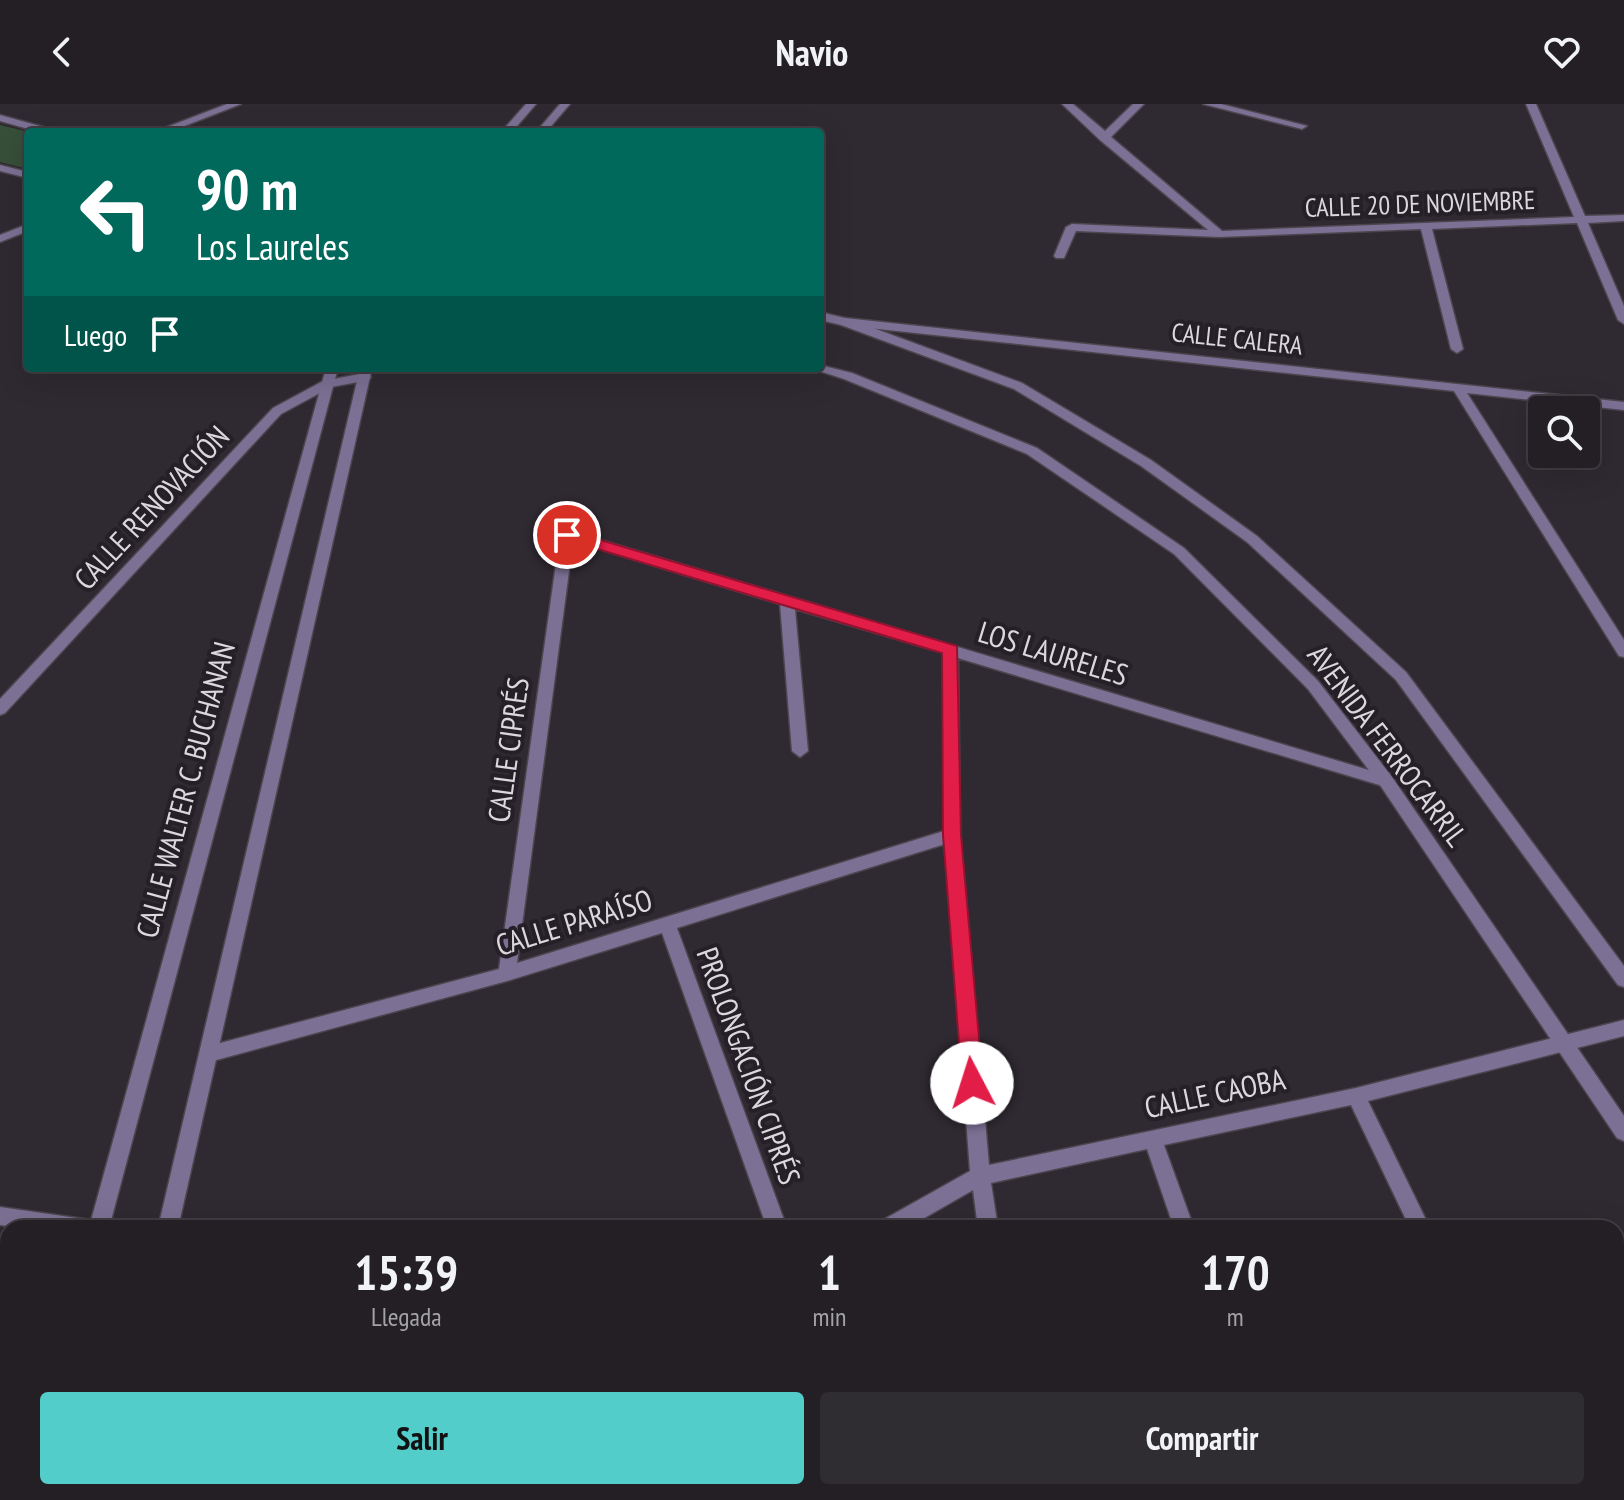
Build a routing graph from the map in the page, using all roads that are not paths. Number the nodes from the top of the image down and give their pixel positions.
1 (236, 104) edge
2 (531, 104) edge
3 (565, 104) edge
4 (1067, 104) edge
5 (1139, 104) edge
6 (1208, 104) edge
7 (1531, 104) edge
8 (0, 118) edge
9 (1302, 126) dead end
10 (36, 128) edge
11 (170, 128) edge
12 (510, 128) edge
13 (544, 128) edge
14 (1104, 138) junction
15 (0, 168) edge
16 (24, 174) edge
17 (1624, 218) edge
18 (1580, 220) junction
19 (1425, 225) junction
20 (24, 229) edge
21 (1219, 234) junction
22 (0, 239) edge
23 (1060, 256) dead end
24 (824, 317) edge
25 (1624, 320) edge
26 (845, 322) junction
27 (1457, 349) dead end
28 (824, 370) edge
29 (366, 372) edge
30 (329, 376) edge
31 (1457, 387) junction
32 (1624, 406) edge
33 (567, 535) joint
34 (787, 601) junction
35 (951, 650) junction
36 (1624, 652) edge
37 (0, 709) edge
38 (800, 751) dead end
39 (1386, 781) junction
40 (952, 835) junction
41 (667, 923) junction
42 (507, 974) junction
43 (1624, 980) edge
44 (1624, 1028) edge
45 (1564, 1041) junction
46 (209, 1054) junction
47 (1356, 1096) junction
48 (1624, 1132) edge
49 (1152, 1138) junction
50 (980, 1176) junction
51 (0, 1216) edge
52 (28, 1220) edge
53 (101, 1220) edge
54 (170, 1220) edge
55 (774, 1220) edge
56 (902, 1220) edge
57 (987, 1220) edge
58 (1181, 1220) edge
59 (1416, 1220) edge

1 - 11 street
2 - 12 street
3 - 13 street
4 - 14 street
5 - 14 street
6 - 9 street
7 - 18 street
8 - 10 street
14 - 21 street
15 - 16 street
17 - 18 street, CALLE 20 DE NOVIEMBRE
18 - 19 street, CALLE 20 DE NOVIEMBRE
18 - 25 street
19 - 21 street, CALLE 20 DE NOVIEMBRE
19 - 27 street
20 - 22 street
21 - 23 street, CALLE 20 DE NOVIEMBRE
24 - 26 street, AVENIDA FERROCARRIL
26 - 31 street, CALLE CALERA
26 - 43 street, AVENIDA FERROCARRIL
28 - 39 street, AVENIDA FERROCARRIL
29 - 30 street, CALLE RENOVACIÓN
29 - 46 street
30 - 37 street, CALLE RENOVACIÓN
30 - 53 street, CALLE WALTER C. BUCHANAN
31 - 32 street, CALLE CALERA
31 - 36 street
33 - 34 street, LOS LAURELES
33 - 42 street, CALLE CIPRÉS
34 - 35 street, LOS LAURELES
34 - 38 street
35 - 39 street, LOS LAURELES
35 - 40 street
39 - 45 street, AVENIDA FERROCARRIL
40 - 41 street, CALLE PARAÍSO
40 - 50 street
41 - 42 street, CALLE PARAÍSO
41 - 55 street, PROLONGACIÓN CIPRÉS
42 - 46 street, CALLE PARAÍSO
44 - 45 street, CALLE CAOBA
45 - 47 street, CALLE CAOBA
45 - 48 street, AVENIDA FERROCARRIL
46 - 54 street
47 - 49 street, CALLE CAOBA
47 - 59 street
49 - 50 street, CALLE CAOBA
49 - 58 street
50 - 56 street, CALLE CAOBA
50 - 57 street
51 - 52 street

